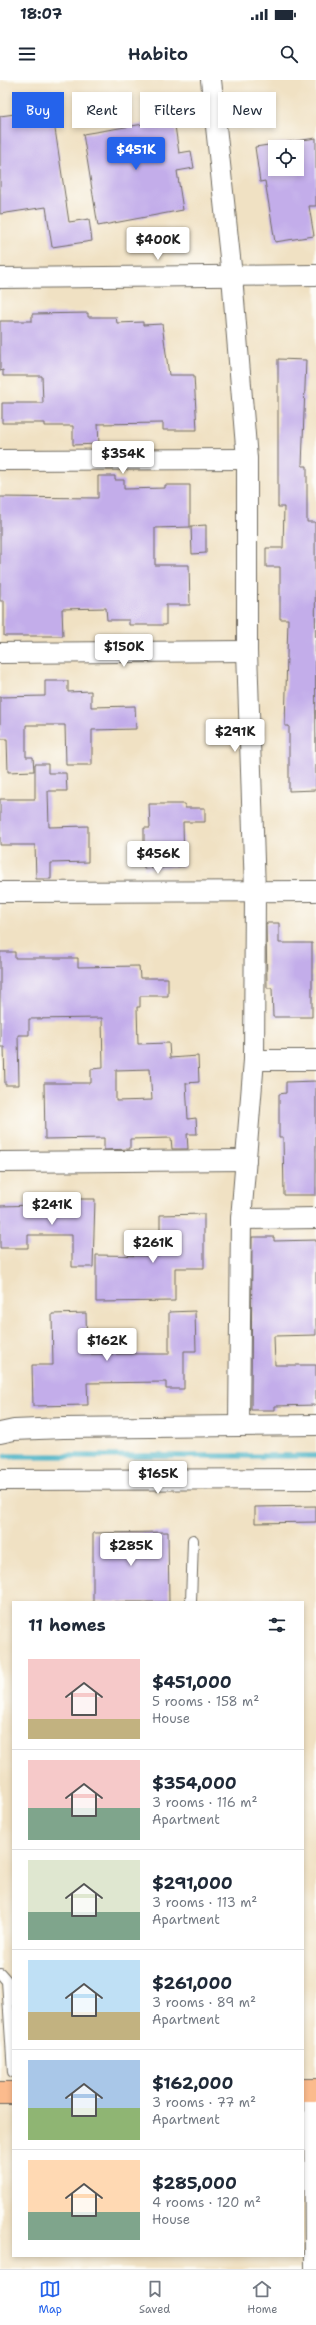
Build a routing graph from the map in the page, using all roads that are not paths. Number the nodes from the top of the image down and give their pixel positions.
1 (211, 80) edge
2 (232, 276) junction
3 (316, 276) edge
4 (0, 278) edge
5 (247, 459) junction
6 (0, 460) edge
7 (247, 651) junction
8 (0, 653) edge
9 (255, 891) junction
10 (316, 891) edge
11 (0, 892) edge
12 (254, 1060) junction
13 (316, 1060) edge
14 (246, 1160) junction
15 (0, 1162) edge
16 (316, 1218) edge
17 (241, 1219) junction
18 (239, 1425) junction
19 (316, 1425) edge
20 (0, 1433) edge
21 (316, 1479) edge
22 (0, 1480) edge
23 (193, 1540) dead end
24 (191, 1601) edge
25 (0, 1973) edge
26 (12, 2057) edge
27 (311, 2090) edge
28 (0, 2093) edge
29 (12, 2093) edge
30 (315, 2269) edge

1 - 2 street
2 - 3 street
2 - 4 street
2 - 5 street
5 - 6 street
5 - 7 street
7 - 8 street
7 - 9 street
9 - 10 street
9 - 11 street
9 - 12 street
12 - 13 street
12 - 14 street
14 - 15 street
14 - 17 street
16 - 17 street
17 - 18 street
18 - 19 street
18 - 20 street
21 - 22 street
23 - 24 lane
25 - 26 lane
27 - 30 street
28 - 29 main road

